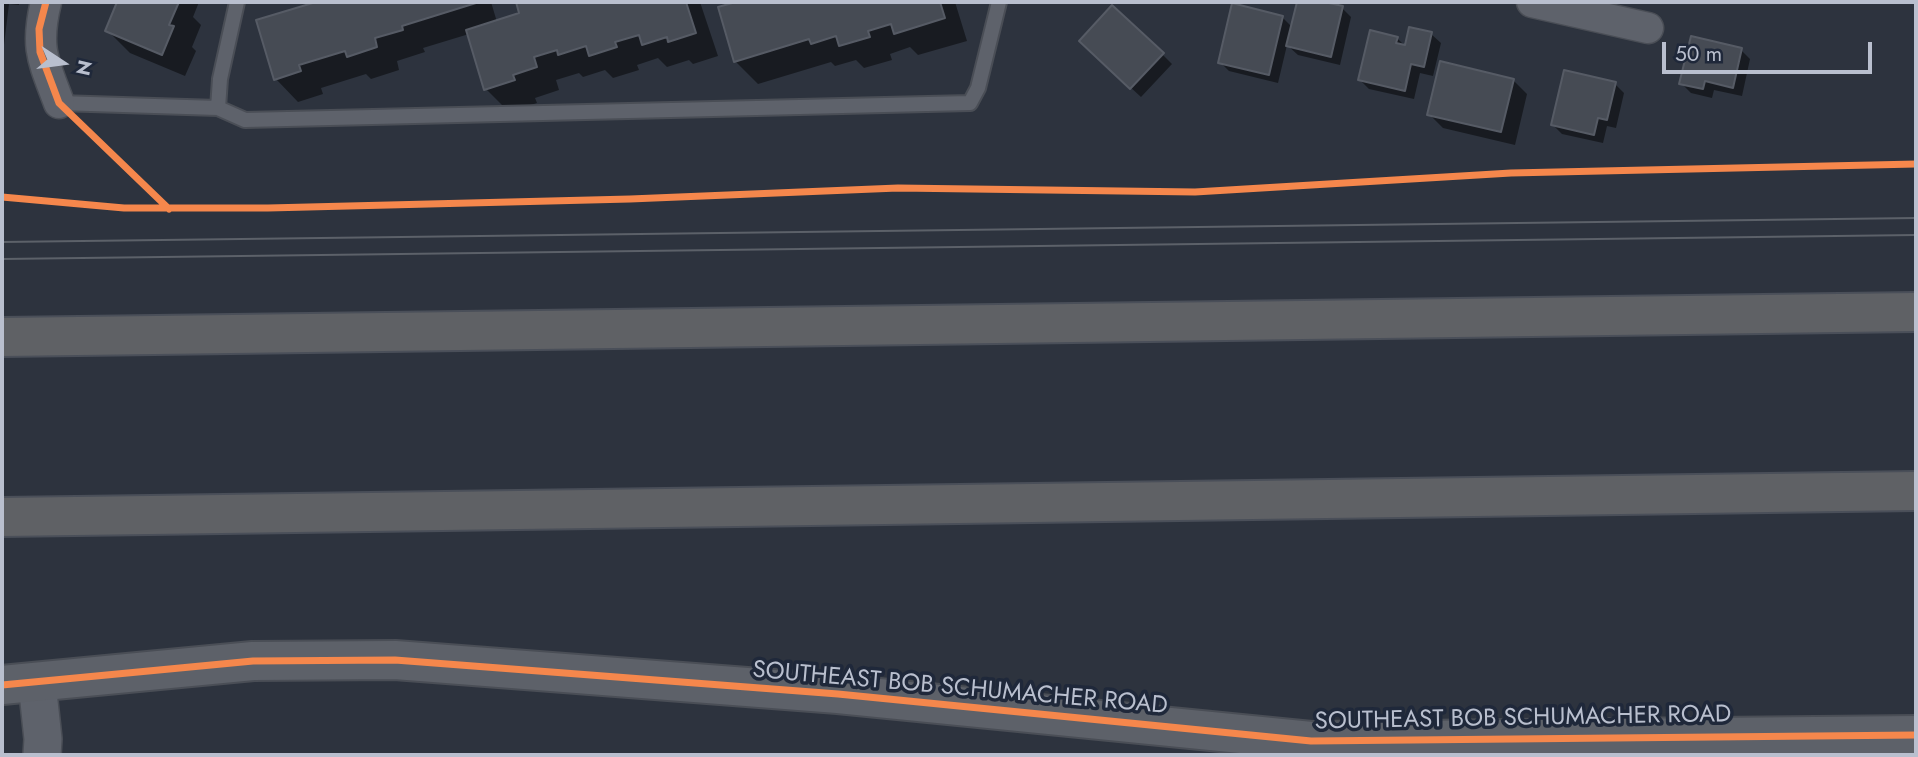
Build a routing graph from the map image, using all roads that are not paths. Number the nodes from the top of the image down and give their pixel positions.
1 (46, 2) edge
2 (237, 2) edge
3 (999, 2) edge
4 (1532, 2) edge
5 (1648, 29) dead end
6 (59, 103) joint
7 (218, 108) junction
8 (1916, 313) edge
9 (2, 337) edge
10 (1916, 491) edge
11 (2, 517) edge
12 (19, 684) edge
13 (1916, 734) edge
14 (42, 755) edge

1 - 6 street
2 - 7 lane
3 - 7 lane
4 - 5 street
6 - 7 lane
8 - 9 highway
10 - 11 highway
12 - 13 main road, SOUTHEAST BOB SCHUMACHER ROAD
12 - 14 street

